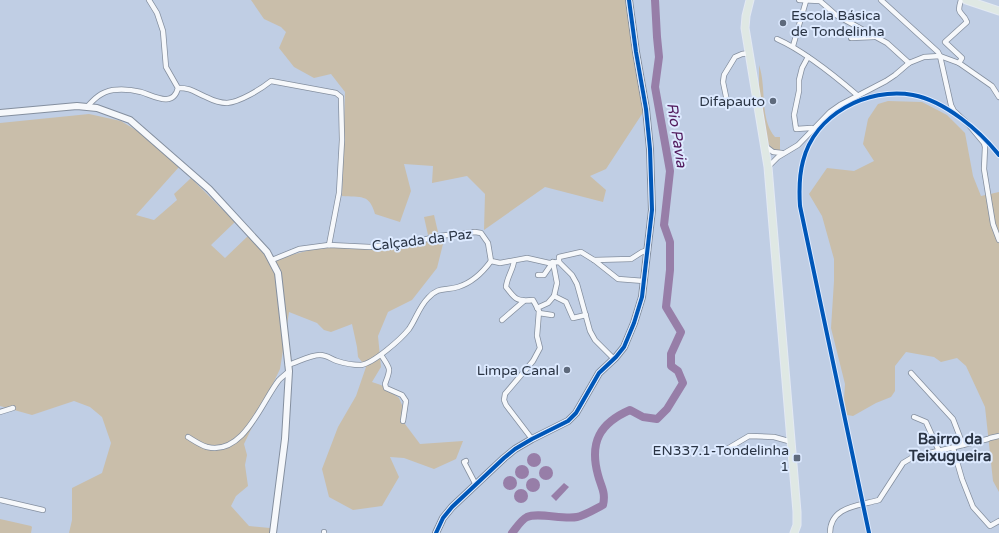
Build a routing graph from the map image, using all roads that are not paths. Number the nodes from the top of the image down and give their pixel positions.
1 (149, 0) edge
2 (629, 0) edge
3 (750, 0) edge
4 (798, 0) edge
5 (822, 0) edge
6 (881, 0) edge
7 (961, 0) edge
8 (966, 0) edge
9 (806, 1) junction
10 (999, 11) edge
11 (874, 37) junction
12 (850, 38) dead end
13 (777, 39) dead end
14 (793, 46) junction
15 (749, 53) junction
16 (940, 56) junction
17 (808, 57) junction
18 (909, 63) junction
19 (959, 63) junction
20 (992, 86) junction
21 (999, 86) edge
22 (178, 88) junction
23 (857, 95) junction
24 (999, 97) edge
25 (728, 106) dead end
26 (87, 107) junction
27 (0, 112) edge
28 (814, 129) junction
29 (765, 146) junction
30 (773, 152) junction
31 (784, 153) junction
32 (767, 157) junction
33 (774, 160) junction
34 (768, 167) junction
35 (999, 240) edge
36 (329, 245) junction
37 (648, 250) junction
38 (272, 260) junction
39 (594, 260) junction
40 (491, 261) junction
41 (514, 261) junction
42 (553, 262) junction
43 (559, 262) junction
44 (538, 275) dead end
45 (644, 282) junction
46 (554, 296) junction
47 (524, 302) junction
48 (538, 310) junction
49 (552, 315) dead end
50 (586, 315) junction
51 (502, 320) dead end
52 (382, 355) junction
53 (614, 359) junction
54 (288, 368) junction
55 (911, 373) dead end
56 (13, 408) dead end
57 (0, 412) edge
58 (914, 417) dead end
59 (403, 421) dead end
60 (999, 436) edge
61 (188, 437) dead end
62 (532, 439) junction
63 (792, 442) junction
64 (963, 445) junction
65 (953, 448) junction
66 (727, 449) dead end
67 (939, 451) junction
68 (466, 461) dead end
69 (476, 485) junction
70 (0, 500) edge
71 (43, 510) dead end
72 (999, 521) edge
73 (273, 533) edge
74 (436, 533) edge
75 (794, 533) edge
76 (830, 533) edge

1 - 22 street
2 - 37 street
3 - 15 main road
4 - 9 street
5 - 9 street
5 - 11 street
6 - 16 street
7 - 19 street
8 - 10 main road
9 - 14 street
11 - 12 street
11 - 18 street
13 - 14 street
14 - 17 street
15 - 25 street
15 - 29 main road
16 - 18 street
16 - 19 street
16 - 35 street
17 - 23 street
17 - 28 street
18 - 23 street
19 - 20 street
20 - 21 street
20 - 24 street
22 - 26 street
22 - 36 street
23 - 28 street
26 - 27 street
26 - 38 street
28 - 31 street
29 - 30 street
29 - 32 main road
30 - 31 street
30 - 32 street
31 - 33 street
32 - 33 street
32 - 34 main road
33 - 34 street
34 - 63 main road
36 - 38 street, Calçada da Paz
36 - 40 street, Calçada da Paz
37 - 39 street
37 - 45 street
38 - 54 street
39 - 43 street
39 - 45 street
40 - 41 street
40 - 52 street
41 - 42 street
41 - 47 street
42 - 43 street
42 - 44 street
42 - 46 street
43 - 50 street
45 - 53 street
46 - 48 street
46 - 50 street
47 - 48 street
47 - 51 street
48 - 49 street
48 - 62 street
50 - 53 street
52 - 54 street
52 - 59 street
53 - 62 street
54 - 61 street
54 - 73 street
55 - 64 street
56 - 57 street
58 - 67 street
60 - 64 street
62 - 69 street
63 - 66 street
63 - 75 main road
64 - 65 street
65 - 67 street
65 - 72 street
67 - 76 street
68 - 69 street
69 - 74 street
70 - 71 street

